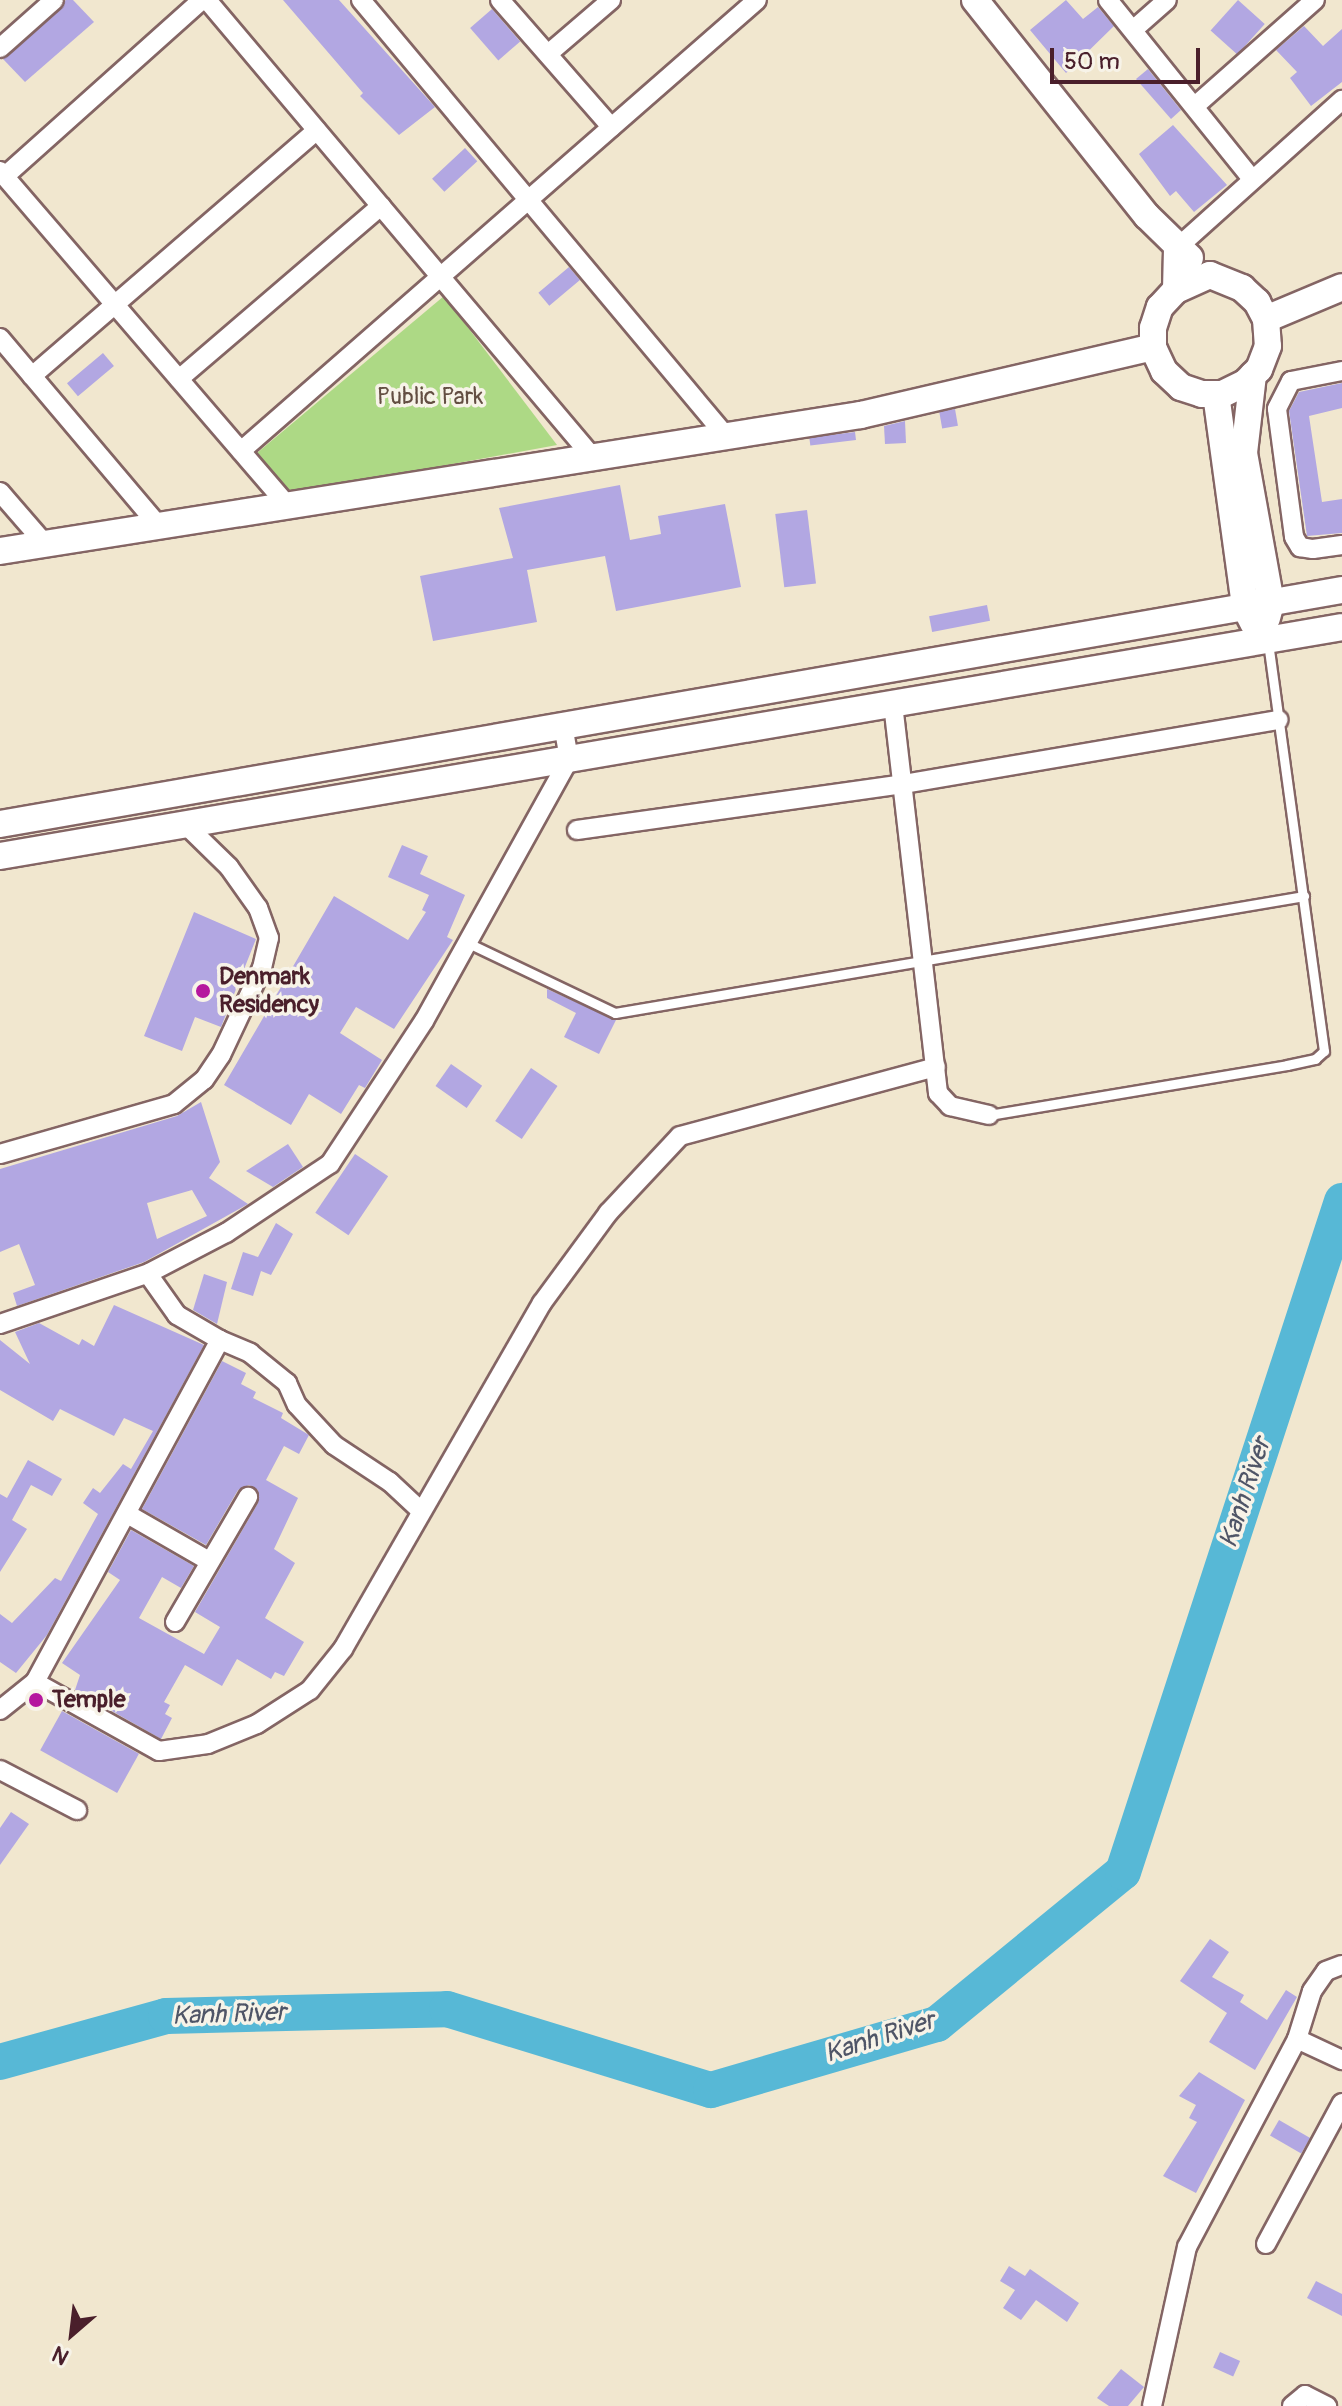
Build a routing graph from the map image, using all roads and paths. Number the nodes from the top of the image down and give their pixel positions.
1 (54, 0) edge
2 (205, 0) edge
3 (361, 0) edge
4 (500, 0) edge
5 (611, 0) edge
6 (757, 0) edge
7 (975, 0) edge
8 (1108, 0) edge
9 (1167, 0) edge
10 (1315, 0) edge
11 (1133, 30) junction
12 (0, 48) edge
13 (548, 54) junction
14 (1342, 100) edge
15 (1195, 106) junction
16 (611, 127) junction
17 (317, 130) junction
18 (2, 174) edge
19 (1251, 178) junction
20 (528, 195) junction
21 (381, 206) junction
22 (1177, 248) junction
23 (1210, 275) junction
24 (441, 277) junction
25 (1342, 287) edge
26 (1176, 290) junction
27 (114, 304) junction
28 (1266, 319) junction
29 (0, 338) edge
30 (1153, 347) junction
31 (1342, 371) edge
32 (1253, 375) junction
33 (32, 376) junction
34 (179, 379) junction
35 (1216, 394) junction
36 (726, 436) junction
37 (241, 451) junction
38 (595, 460) junction
39 (0, 492) edge
40 (288, 506) junction
41 (159, 526) junction
42 (45, 544) junction
43 (1342, 545) edge
44 (0, 551) edge
45 (1342, 590) edge
46 (1271, 603) junction
47 (1245, 607) junction
48 (1342, 627) edge
49 (1264, 640) junction
50 (893, 704) junction
51 (1279, 720) junction
52 (563, 726) junction
53 (569, 759) junction
54 (903, 784) junction
55 (0, 824) edge
56 (186, 825) junction
57 (577, 830) dead end
58 (0, 856) edge
59 (1304, 896) junction
60 (466, 942) junction
61 (927, 960) junction
62 (936, 1067) junction
63 (989, 1115) joint
64 (0, 1154) edge
65 (148, 1274) junction
66 (0, 1324) edge
67 (220, 1340) junction
68 (248, 1497) dead end
69 (420, 1510) junction
70 (129, 1515) junction
71 (209, 1561) junction
72 (175, 1622) dead end
73 (35, 1682) junction
74 (0, 1710) edge
75 (0, 1770) edge
76 (77, 1810) dead end
77 (1342, 1965) edge
78 (1297, 2039) junction
79 (1342, 2060) edge
80 (1342, 2103) edge
81 (1266, 2244) dead end
82 (1152, 2406) edge
83 (1292, 2406) edge
84 (1327, 2406) edge

1 - 12 street
2 - 17 street
2 - 18 street
3 - 20 street
4 - 13 street
5 - 13 street
6 - 16 street
7 - 22 street
8 - 11 street
9 - 11 street
10 - 15 street
11 - 15 street
13 - 16 street
14 - 19 street
15 - 19 street
16 - 20 street
17 - 21 street
17 - 27 street
18 - 27 street
19 - 22 street
20 - 24 street
20 - 36 street
21 - 24 street
21 - 34 street
22 - 23 street
22 - 26 street
23 - 26 street
23 - 28 street
24 - 37 street
24 - 38 street
25 - 28 street
26 - 30 street
27 - 33 street
27 - 34 street
28 - 32 street
29 - 33 street
30 - 35 street
30 - 36 street
31 - 43 street
32 - 35 street
32 - 46 street
33 - 41 street
34 - 37 street
35 - 47 street
36 - 38 street
37 - 40 street
38 - 40 street
39 - 42 street
40 - 41 street
41 - 42 street
42 - 44 street
45 - 46 street
46 - 47 street
46 - 49 street
47 - 49 street
47 - 52 street
48 - 49 street
49 - 50 street
49 - 51 lane
50 - 53 street
50 - 54 street
51 - 54 street
51 - 59 lane
52 - 53 street
52 - 55 street
53 - 56 street
53 - 60 street
54 - 57 street
54 - 61 street
56 - 58 street
56 - 64 street
59 - 61 lane
59 - 63 lane
60 - 61 lane
60 - 65 street
61 - 62 street
62 - 63 street
62 - 69 street
65 - 66 street
65 - 67 street
67 - 69 street
67 - 70 street
68 - 71 street
69 - 73 street
70 - 71 street
70 - 73 street
71 - 72 street
73 - 74 street
75 - 76 street
77 - 78 street
78 - 79 street
78 - 82 street
80 - 81 street
83 - 84 street

